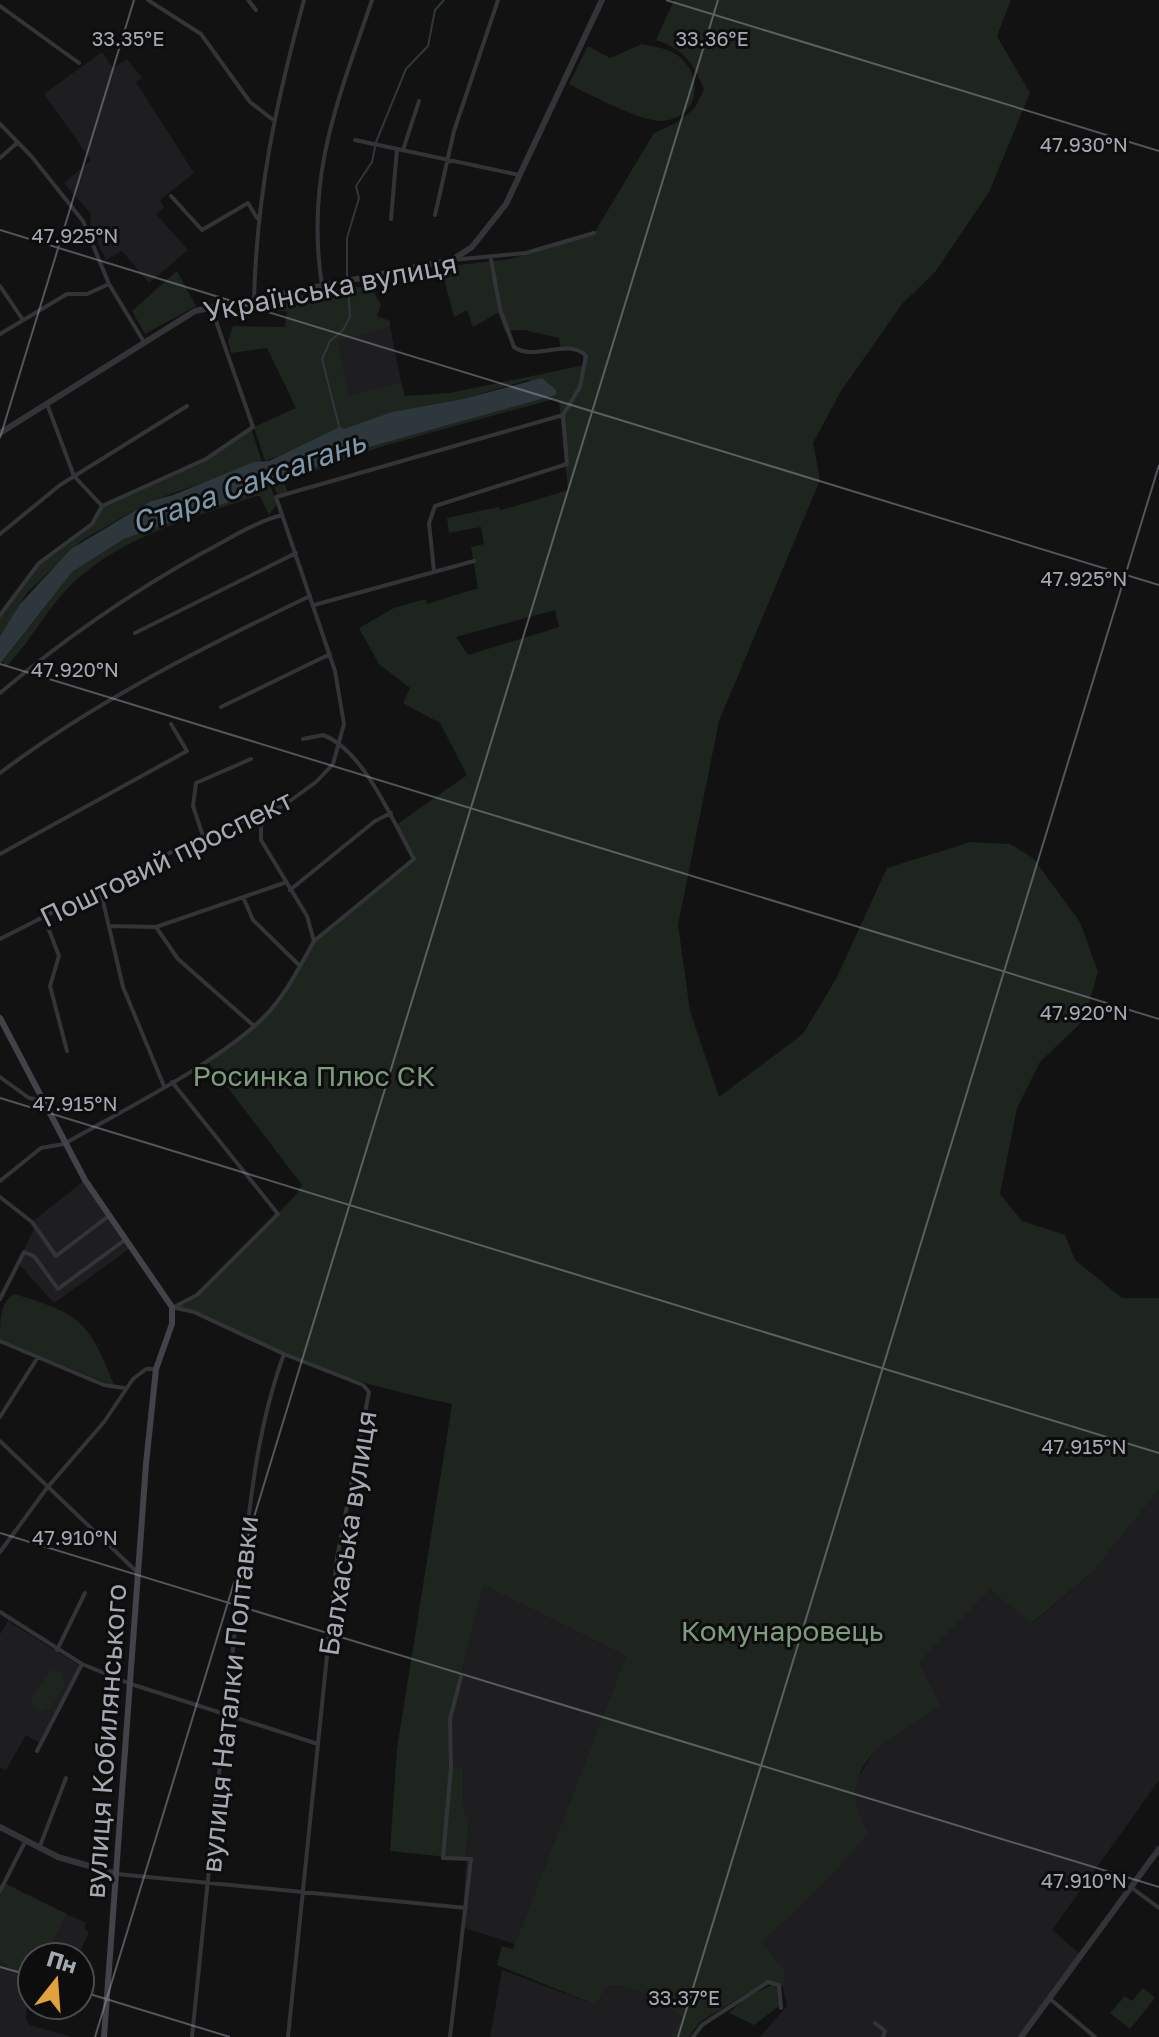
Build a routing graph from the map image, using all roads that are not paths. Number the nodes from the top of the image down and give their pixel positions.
1 (148, 0) edge
2 (248, 0) edge
3 (304, 0) edge
4 (372, 0) edge
5 (498, 0) edge
6 (602, 0) edge
7 (0, 6) edge
8 (256, 10) dead end
9 (79, 63) dead end
10 (419, 101) dead end
11 (272, 119) junction
12 (0, 124) edge
13 (355, 140) dead end
14 (18, 142) junction
15 (397, 149) junction
16 (403, 150) junction
17 (0, 158) edge
18 (448, 159) junction
19 (519, 175) junction
20 (171, 196) dead end
21 (435, 215) dead end
22 (391, 219) dead end
23 (258, 220) junction
24 (594, 233) dead end
25 (491, 259) junction
26 (452, 260) junction
27 (109, 284) junction
28 (0, 286) edge
29 (322, 288) junction
30 (254, 299) junction
31 (211, 307) junction
32 (23, 320) junction
33 (0, 334) edge
34 (144, 342) junction
35 (47, 404) junction
36 (187, 406) dead end
37 (563, 415) junction
38 (0, 433) edge
39 (74, 476) junction
40 (102, 506) junction
41 (282, 515) junction
42 (0, 534) edge
43 (296, 553) junction
44 (474, 561) dead end
45 (434, 571) junction
46 (311, 596) junction
47 (314, 605) junction
48 (0, 615) edge
49 (135, 633) dead end
50 (330, 653) junction
51 (0, 693) edge
52 (221, 707) dead end
53 (171, 724) dead end
54 (303, 739) dead end
55 (340, 745) junction
56 (251, 759) dead end
57 (0, 773) edge
58 (270, 812) junction
59 (391, 813) junction
60 (203, 836) junction
61 (0, 854) edge
62 (284, 883) junction
63 (100, 888) junction
64 (290, 890) junction
65 (243, 897) junction
66 (44, 917) junction
67 (109, 926) junction
68 (156, 927) junction
69 (0, 939) edge
70 (314, 941) junction
71 (300, 966) junction
72 (0, 1018) edge
73 (254, 1026) junction
74 (67, 1051) dead end
75 (0, 1077) edge
76 (172, 1082) junction
77 (164, 1086) junction
78 (41, 1100) junction
79 (64, 1144) junction
80 (0, 1181) edge
81 (0, 1197) edge
82 (110, 1215) junction
83 (126, 1239) junction
84 (1, 1297) edge
85 (172, 1307) junction
86 (0, 1341) edge
87 (284, 1354) junction
88 (38, 1357) junction
89 (156, 1369) junction
90 (126, 1387) junction
91 (0, 1417) edge
92 (0, 1441) edge
93 (47, 1488) junction
94 (0, 1552) edge
95 (140, 1575) junction
96 (85, 1593) dead end
97 (0, 1612) edge
98 (57, 1650) junction
99 (82, 1664) junction
100 (461, 1677) dead end
101 (131, 1684) junction
102 (224, 1714) junction
103 (318, 1744) junction
104 (37, 1751) dead end
105 (66, 1778) dead end
106 (0, 1827) edge
107 (25, 1842) junction
108 (39, 1849) junction
109 (1159, 1849) edge
110 (117, 1874) junction
111 (208, 1882) junction
112 (1131, 1888) junction
113 (303, 1890) junction
114 (0, 1891) edge
115 (466, 1908) junction
116 (1159, 1908) edge
117 (1049, 1998) junction
118 (781, 2008) dead end
119 (875, 2023) dead end
120 (104, 2037) edge
121 (192, 2037) edge
122 (288, 2037) edge
123 (450, 2037) edge
124 (693, 2037) edge
125 (883, 2037) edge
126 (1021, 2037) edge
127 (1095, 2037) edge

1 - 11 street
2 - 8 street
3 - 11 street
4 - 29 street
5 - 18 street
6 - 19 street
7 - 9 street
10 - 16 street
11 - 23 street
12 - 14 street
13 - 15 street
14 - 17 street
14 - 27 street
15 - 16 street
15 - 22 street
16 - 18 street
18 - 19 street
18 - 21 street
19 - 26 street
20 - 23 street
23 - 30 street
24 - 25 street, Українська вулиця
25 - 26 street, Українська вулиця
25 - 37 street
26 - 29 street, Українська вулиця
27 - 32 street
27 - 34 street
28 - 32 street
29 - 30 street, Українська вулиця
30 - 31 street, Українська вулиця
31 - 34 street, Українська вулиця
31 - 40 street
32 - 33 street
34 - 35 street, Українська вулиця
35 - 38 street, Українська вулиця
35 - 39 street
36 - 39 street
37 - 41 street, Поштовий проспект
37 - 45 street
39 - 40 street
39 - 42 street
40 - 48 street
41 - 43 street, Поштовий проспект
41 - 51 street
43 - 46 street, Поштовий проспект
43 - 49 street
44 - 45 street
45 - 47 street
46 - 47 street, Поштовий проспект
46 - 57 street
47 - 50 street, Поштовий проспект
50 - 52 street
50 - 55 street, Поштовий проспект
53 - 61 street
54 - 55 street
55 - 58 street, Поштовий проспект
55 - 59 street
56 - 60 street
58 - 60 street, Поштовий проспект
58 - 62 street
59 - 64 street
59 - 70 street
60 - 63 street, Поштовий проспект
62 - 64 street
62 - 65 street
63 - 66 street, Поштовий проспект
63 - 67 street
64 - 70 street
65 - 68 street
65 - 71 street
66 - 69 street, Поштовий проспект
66 - 74 street
67 - 68 street
67 - 77 street
68 - 73 street
70 - 71 street
71 - 73 street
72 - 78 main road
73 - 76 street
75 - 78 street
76 - 77 street
76 - 85 street
77 - 79 street
78 - 79 main road
79 - 80 street
79 - 82 main road
81 - 82 street
82 - 83 main road
83 - 84 street
83 - 85 main road
85 - 87 street, Балхаська вулиця
85 - 89 main road, вулиця Кобилянського
86 - 88 street
87 - 102 street, вулиця Наталки Полтавки
87 - 103 street, Балхаська вулиця
88 - 90 street
88 - 91 street
89 - 90 street
89 - 95 main road, вулиця Кобилянського
90 - 93 street
92 - 93 street
93 - 94 street
93 - 95 street
95 - 101 main road, вулиця Кобилянського
96 - 98 street
97 - 98 street
98 - 99 street
99 - 101 street
99 - 104 street
100 - 115 street
101 - 102 street
101 - 110 main road, вулиця Кобилянського
102 - 103 street
102 - 111 street, вулиця Наталки Полтавки
103 - 113 street, Балхаська вулиця
105 - 108 street
106 - 107 street
107 - 108 street
107 - 114 street
108 - 110 street
109 - 112 street
110 - 111 street
110 - 120 main road, вулиця Кобилянського
111 - 113 street
111 - 121 street, вулиця Наталки Полтавки
112 - 116 street
112 - 117 street
113 - 115 street
113 - 122 street, Балхаська вулиця
115 - 123 street
117 - 126 street
117 - 127 street
118 - 124 street
119 - 125 street

